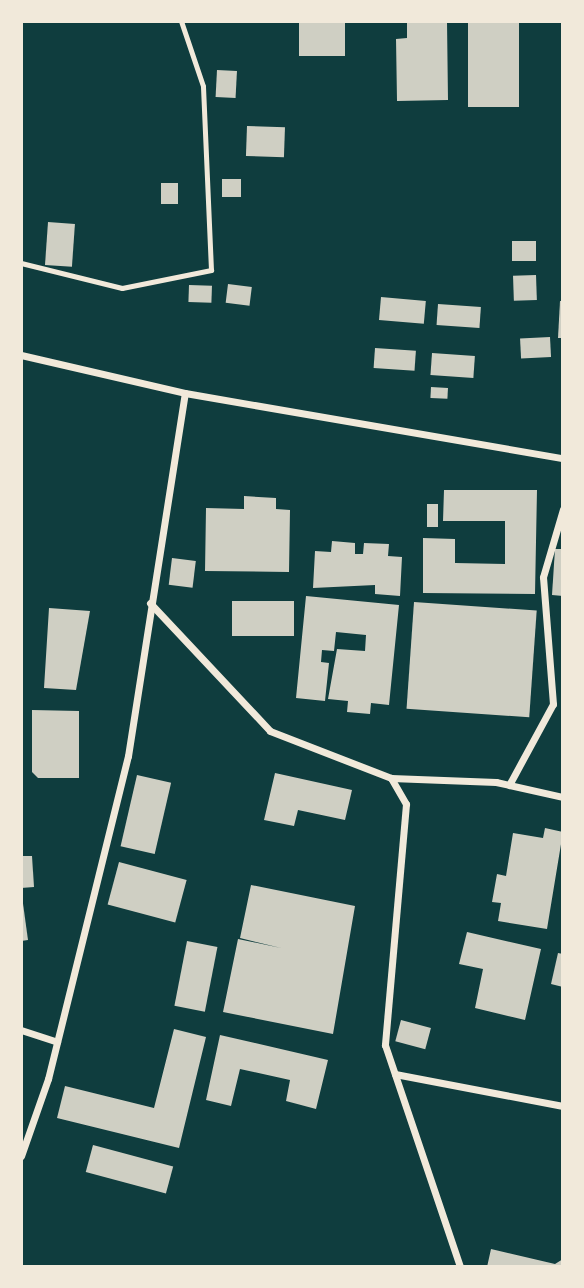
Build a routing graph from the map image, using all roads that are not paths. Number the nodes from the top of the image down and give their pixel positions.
1 (181, 21) edge
2 (21, 263) edge
3 (21, 355) edge
4 (185, 393) junction
5 (563, 458) edge
6 (563, 509) edge
7 (150, 603) junction
8 (391, 778) junction
9 (509, 785) junction
10 (563, 797) edge
11 (21, 1030) edge
12 (57, 1042) junction
13 (395, 1074) junction
14 (563, 1106) edge
15 (21, 1156) edge
16 (460, 1267) edge

1 - 2 lane
3 - 4 street
4 - 5 street
4 - 7 street
6 - 9 street
7 - 8 street
7 - 12 street
8 - 9 street
8 - 13 street
9 - 10 street
11 - 12 street
12 - 15 street
13 - 14 street
13 - 16 street

